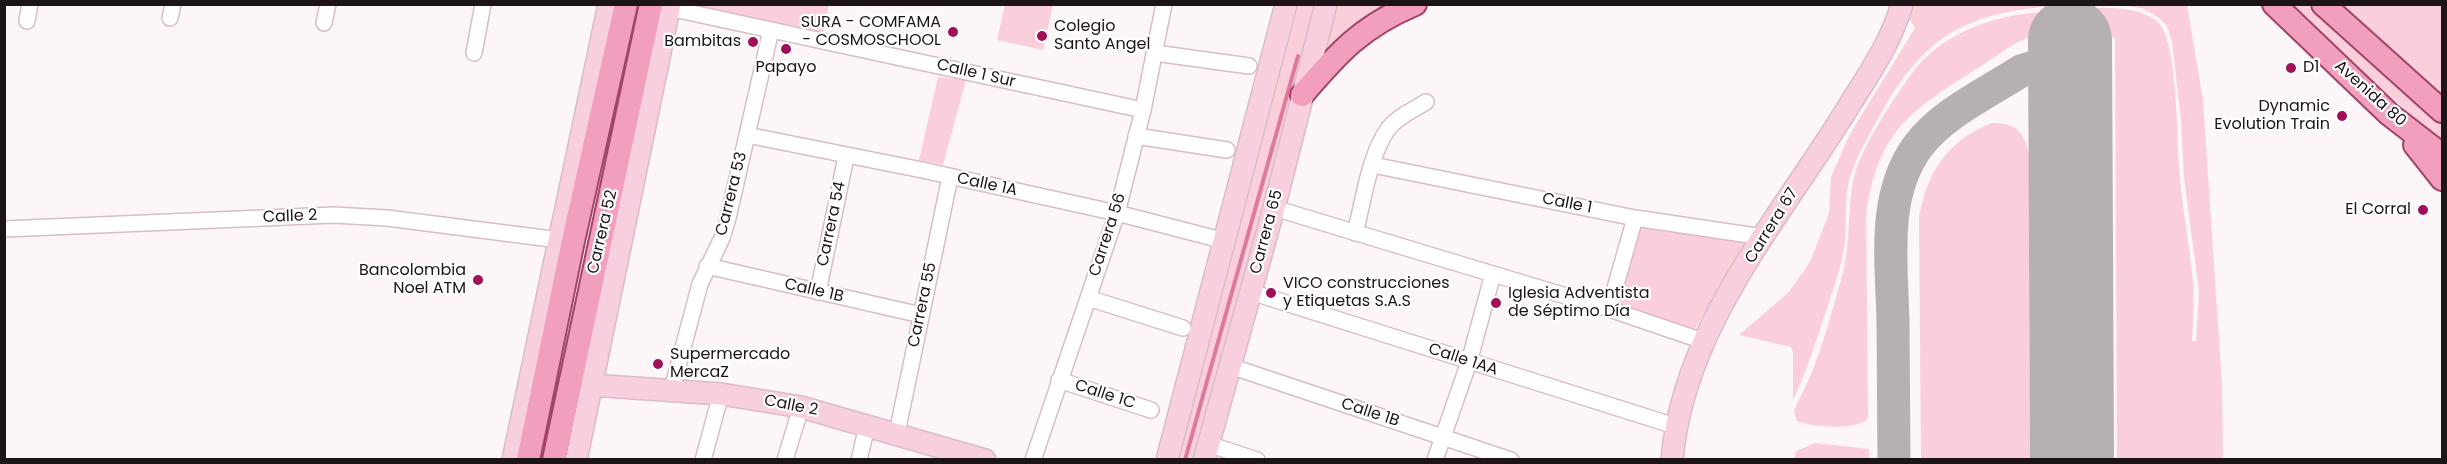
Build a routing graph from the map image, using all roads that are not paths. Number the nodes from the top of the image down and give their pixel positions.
1 (30, 4) edge
2 (328, 4) edge
3 (483, 4) edge
4 (609, 4) edge
5 (626, 4) edge
6 (1164, 4) edge
7 (1286, 4) edge
8 (1326, 4) edge
9 (1415, 4) edge
10 (1902, 4) edge
11 (2274, 4) edge
12 (2322, 4) edge
13 (663, 6) edge
14 (27, 21) dead end
15 (324, 23) dead end
16 (771, 30) junction
17 (474, 53) dead end
18 (1155, 53) junction
19 (1249, 66) dead end
20 (1302, 95) junction
21 (1426, 102) dead end
22 (596, 104) junction
23 (1143, 110) junction
24 (2442, 111) edge
25 (2389, 114) junction
26 (747, 135) junction
27 (1136, 136) junction
28 (1227, 150) dead end
29 (2442, 155) edge
30 (846, 157) junction
31 (1373, 165) junction
32 (626, 172) junction
33 (950, 177) junction
34 (2442, 179) edge
35 (1274, 208) junction
36 (1117, 213) junction
37 (1635, 218) junction
38 (4, 229) edge
39 (1355, 233) junction
40 (1763, 237) junction
41 (566, 241) junction
42 (1225, 241) junction
43 (707, 266) junction
44 (1493, 274) junction
45 (818, 292) junction
46 (1251, 292) junction
47 (1088, 298) junction
48 (1609, 309) junction
49 (921, 315) junction
50 (1183, 328) dead end
51 (1703, 341) junction
52 (1469, 362) junction
53 (1230, 366) junction
54 (1059, 380) junction
55 (591, 385) junction
56 (672, 389) junction
57 (721, 394) junction
58 (801, 407) junction
59 (1151, 410) dead end
60 (867, 426) junction
61 (1675, 426) junction
62 (897, 433) junction
63 (1441, 436) junction
64 (1206, 452) edge
65 (521, 457) edge
66 (554, 459) edge
67 (576, 459) edge
68 (703, 459) edge
69 (785, 459) edge
70 (859, 459) edge
71 (985, 459) edge
72 (1033, 459) edge
73 (1167, 459) edge
74 (1257, 459) edge
75 (1435, 459) edge
76 (1510, 459) edge
77 (1672, 459) edge

1 - 14 street
2 - 15 street
3 - 17 street
4 - 22 street, Carrera 52
5 - 22 main road, Carrera 52
6 - 18 street, Carrera 56
7 - 42 street
8 - 20 street, Carrera 65
9 - 20 main road
10 - 40 street, Carrera 67
11 - 25 main road, Avenida 80
12 - 24 main road
13 - 16 street, Calle 1 Sur
13 - 32 main road, Carrera 52
16 - 23 street, Calle 1 Sur
16 - 26 street, Carrera 53
18 - 19 street
18 - 23 street, Carrera 56
20 - 35 street, Carrera 65
21 - 31 street
22 - 41 main road, Carrera 52
23 - 27 street, Carrera 56
25 - 29 main road, Avenida 80
25 - 34 main road
26 - 30 street, Calle 1A
26 - 43 street, Carrera 53
27 - 28 street
27 - 36 street, Carrera 56
30 - 33 street, Calle 1A
30 - 45 street, Carrera 54
31 - 37 street, Calle 1
31 - 39 street
32 - 55 street, Carrera 52
32 - 66 main road, Carrera 52
33 - 36 street, Calle 1A
33 - 49 street, Carrera 55
35 - 39 street
35 - 46 street, Carrera 65
36 - 42 street, Calle 1A
36 - 47 street, Carrera 56
37 - 40 street, Calle 1
37 - 48 street
38 - 41 street, Calle 2
39 - 44 street
40 - 51 street, Carrera 67
41 - 65 main road, Carrera 52
42 - 73 street
43 - 45 street, Calle 1B
43 - 56 street, Carrera 53
44 - 48 street
44 - 52 street
45 - 49 street, Calle 1B
46 - 52 street, Calle 1AA
46 - 53 street, Carrera 65
47 - 50 street
47 - 54 street, Carrera 56
48 - 51 street
49 - 62 street, Carrera 55
51 - 61 street, Carrera 67
52 - 61 street, Calle 1AA
52 - 63 street
53 - 63 street, Calle 1B
53 - 64 street, Carrera 65
54 - 59 street, Calle 1C
54 - 72 street, Carrera 56
55 - 56 street, Calle 2
55 - 67 street, Carrera 52
56 - 57 street, Calle 2
57 - 58 street, Calle 2
57 - 68 street
58 - 60 street, Calle 2
58 - 69 street
60 - 62 street, Calle 2
60 - 70 street
61 - 77 street, Carrera 67
62 - 71 street, Calle 2
63 - 75 street
63 - 76 street, Calle 1B
64 - 74 street

